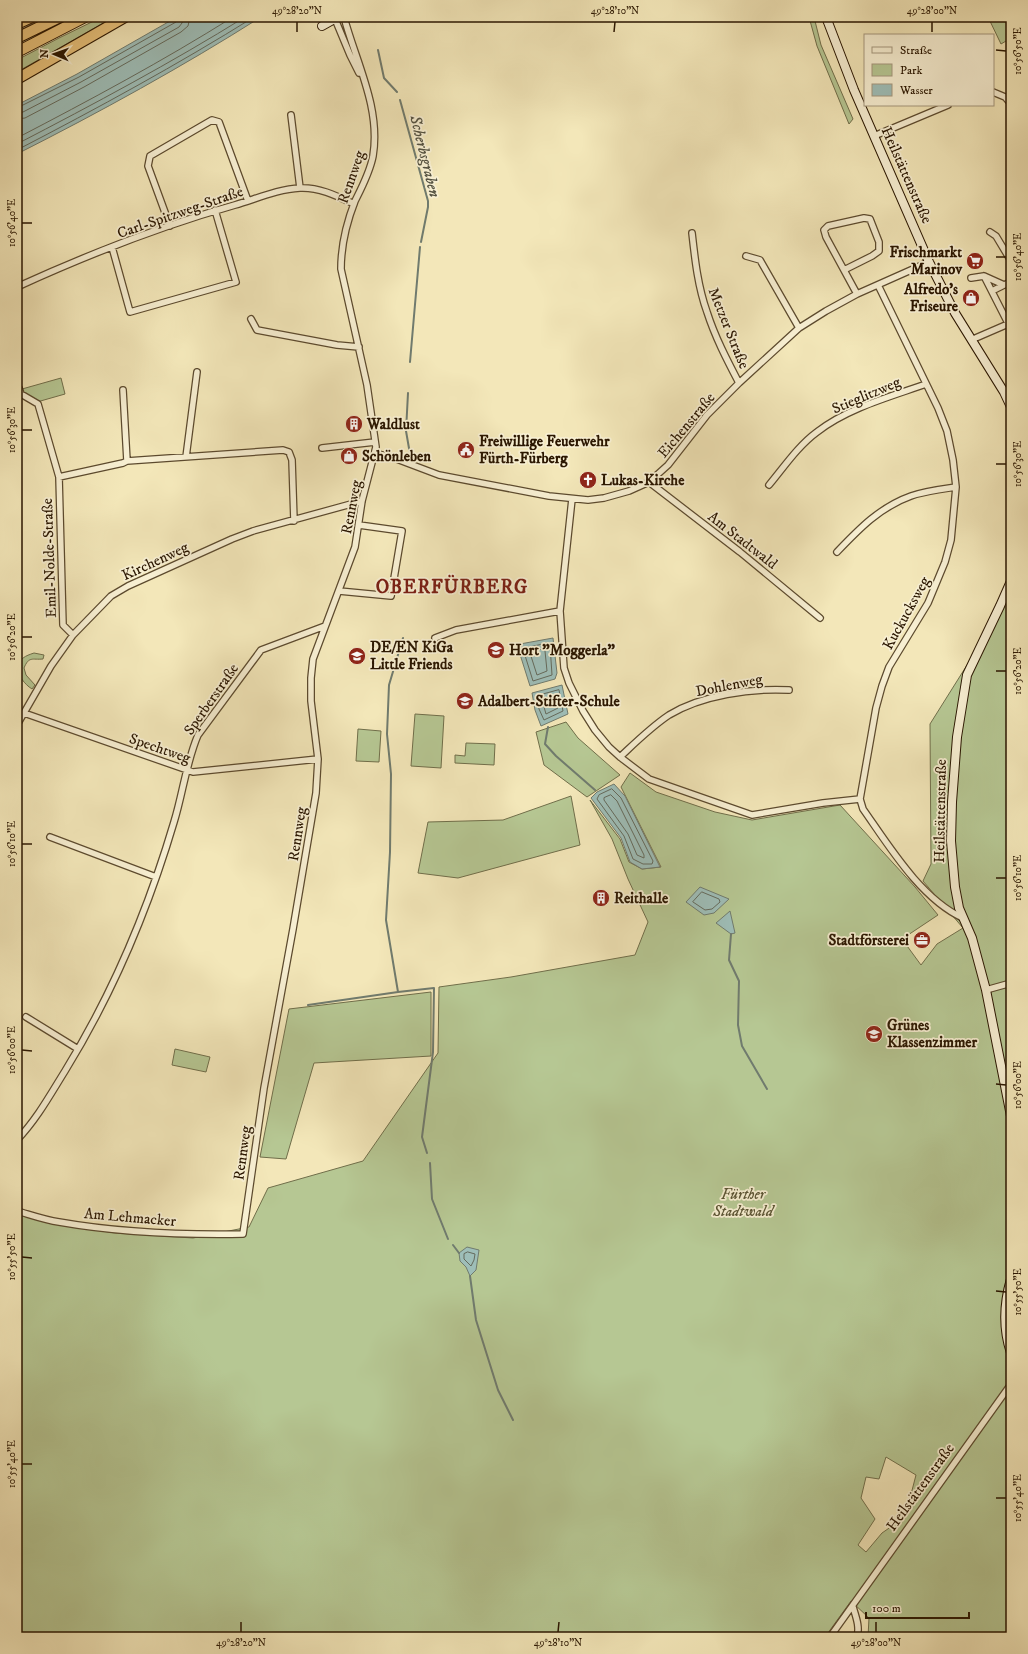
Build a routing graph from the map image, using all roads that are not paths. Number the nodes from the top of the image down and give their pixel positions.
1 (32, 17) edge
2 (60, 17) edge
3 (85, 17) edge
4 (125, 17) edge
5 (344, 17) edge
6 (826, 17) edge
7 (337, 18) edge
8 (17, 24) edge
9 (322, 26) dead end
10 (17, 38) edge
11 (17, 52) edge
12 (17, 79) edge
13 (365, 84) junction
14 (994, 92) edge
15 (1011, 104) edge
16 (946, 106) edge
17 (291, 114) dead end
18 (874, 136) junction
19 (300, 188) junction
20 (248, 201) junction
21 (354, 204) junction
22 (215, 210) junction
23 (170, 226) junction
24 (990, 232) dead end
25 (692, 233) dead end
26 (112, 247) junction
27 (746, 256) dead end
28 (1011, 261) edge
29 (929, 262) junction
30 (844, 270) junction
31 (984, 276) junction
32 (971, 278) dead end
33 (1011, 282) edge
34 (878, 285) junction
35 (1004, 285) junction
36 (17, 287) edge
37 (992, 291) junction
38 (857, 294) junction
39 (251, 319) dead end
40 (1009, 326) edge
41 (799, 328) junction
42 (971, 340) junction
43 (359, 347) junction
44 (197, 372) dead end
45 (739, 383) junction
46 (926, 384) junction
47 (19, 388) dead end
48 (123, 390) dead end
49 (1007, 390) edge
50 (1011, 407) edge
51 (375, 442) junction
52 (322, 448) dead end
53 (375, 453) junction
54 (186, 457) junction
55 (127, 461) junction
56 (59, 477) junction
57 (649, 482) junction
58 (770, 485) dead end
59 (956, 487) junction
60 (572, 499) junction
61 (362, 501) junction
62 (294, 520) junction
63 (359, 525) junction
64 (837, 552) dead end
65 (1011, 581) edge
66 (340, 591) junction
67 (560, 611) junction
68 (820, 618) dead end
69 (325, 626) junction
70 (72, 635) junction
71 (435, 638) dead end
72 (789, 690) dead end
73 (24, 713) junction
74 (17, 725) edge
75 (620, 757) junction
76 (318, 759) junction
77 (186, 770) junction
78 (860, 799) junction
79 (50, 837) dead end
80 (156, 877) junction
81 (962, 918) junction
82 (1011, 983) edge
83 (986, 990) junction
84 (26, 1017) dead end
85 (78, 1049) junction
86 (1011, 1116) edge
87 (17, 1140) edge
88 (17, 1211) edge
89 (243, 1234) joint
90 (1011, 1279) edge
91 (1011, 1353) edge
92 (1011, 1384) edge
93 (853, 1607) junction
94 (830, 1637) edge
95 (857, 1637) edge

1 - 8 highway
2 - 10 highway
3 - 11 highway
4 - 12 highway
5 - 13 street, Rennweg
6 - 18 street, Heilstättenstraße
7 - 9 street
7 - 13 street, Rennweg
13 - 21 street, Rennweg
14 - 15 street
16 - 18 street
17 - 19 street
18 - 29 street, Heilstättenstraße
19 - 20 street, Carl-Spitzweg-Straße
19 - 21 street, Carl-Spitzweg-Straße
20 - 22 street, Carl-Spitzweg-Straße
20 - 23 street
21 - 43 street, Rennweg
22 - 23 street, Carl-Spitzweg-Straße
22 - 26 street
23 - 26 street, Carl-Spitzweg-Straße
24 - 28 street
25 - 45 street, Metzer Straße
26 - 36 street, Carl-Spitzweg-Straße
27 - 41 street
29 - 34 street, Eichenstraße
29 - 42 street, Heilstättenstraße
30 - 30 street
30 - 38 street
31 - 32 street
31 - 35 street
31 - 37 street
33 - 35 street
34 - 38 street, Eichenstraße
34 - 46 street, Kuckucksweg
35 - 37 street
37 - 40 street
38 - 41 street, Eichenstraße
39 - 43 street
40 - 42 street
41 - 45 street, Eichenstraße
42 - 49 street, Heilstättenstraße
43 - 51 street, Rennweg
44 - 54 street
45 - 57 street, Eichenstraße
46 - 58 street, Stieglitzweg
46 - 59 street, Kuckucksweg
47 - 56 street, Emil-Nolde-Straße
48 - 55 street
49 - 50 street, Heilstättenstraße
51 - 52 street
51 - 53 street, Rennweg
53 - 60 street, Eichenstraße
53 - 61 street, Rennweg
54 - 55 street, Emil-Nolde-Straße
54 - 62 street, Emil-Nolde-Straße
55 - 56 street, Emil-Nolde-Straße
56 - 70 street, Emil-Nolde-Straße
57 - 60 street, Eichenstraße
57 - 68 street, Am Stadtwald
59 - 64 street
59 - 78 street, Kuckucksweg
60 - 67 street
61 - 62 street, Kirchenweg
61 - 63 street, Rennweg
62 - 70 street, Kirchenweg
63 - 66 street, Rennweg
63 - 66 street
65 - 81 street, Heilstättenstraße
66 - 69 street, Rennweg
67 - 71 street
67 - 75 street
69 - 76 street, Rennweg
69 - 77 street, Sperberstraße
70 - 73 street, Kirchenweg
72 - 75 street, Dohlenweg
73 - 74 street, Kirchenweg
73 - 77 street, Spechtweg
75 - 78 street
76 - 77 street, Spechtweg
76 - 89 street, Rennweg
77 - 80 street, Sperberstraße
78 - 81 street
79 - 80 street
80 - 85 street, Sperberstraße
81 - 83 street, Heilstättenstraße
82 - 83 street
83 - 86 street, Heilstättenstraße
84 - 85 street
85 - 87 street, Sperberstraße
88 - 89 street, Am Lehmacker
90 - 91 street
92 - 93 street, Heilstättenstraße
93 - 94 street, Heilstättenstraße
93 - 95 street

